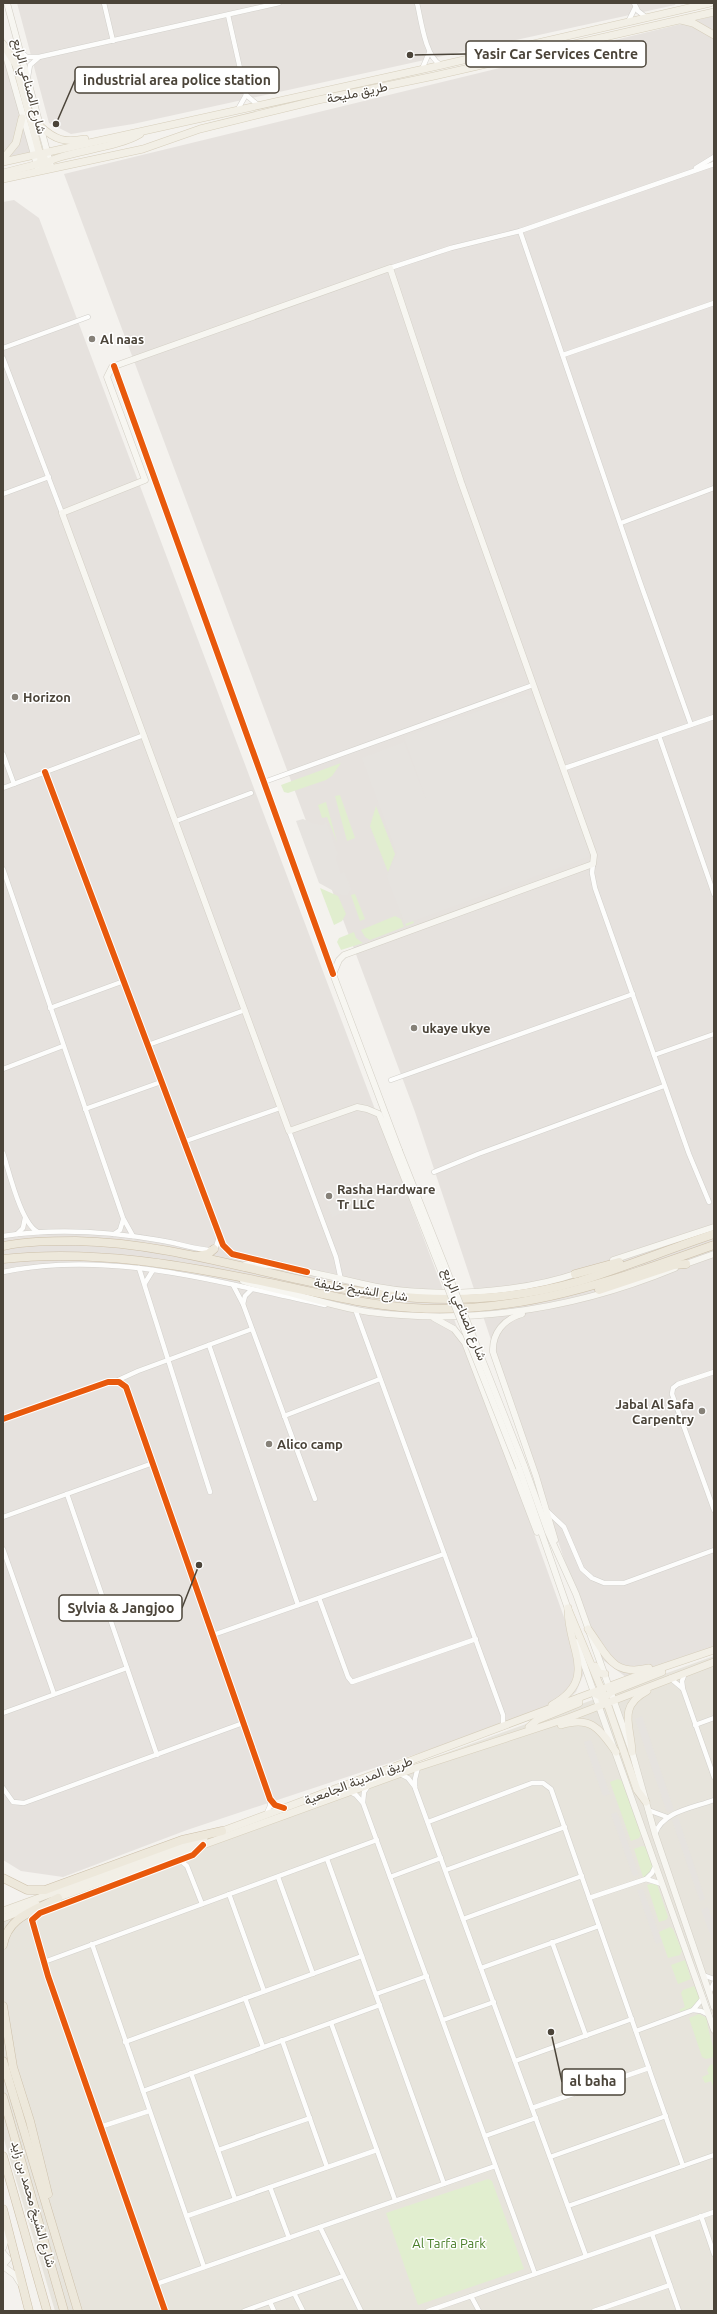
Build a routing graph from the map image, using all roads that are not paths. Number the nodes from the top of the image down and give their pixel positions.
1 (7, 3) edge
2 (104, 3) edge
3 (279, 3) edge
4 (416, 3) edge
5 (685, 3) edge
6 (710, 3) edge
7 (635, 5) edge
8 (680, 10) junction
9 (714, 12) edge
10 (228, 15) junction
11 (647, 18) junction
12 (677, 20) junction
13 (628, 22) junction
14 (580, 33) junction
15 (714, 35) edge
16 (113, 41) junction
17 (576, 43) junction
18 (3, 44) edge
19 (21, 52) junction
20 (429, 53) junction
21 (39, 57) junction
22 (442, 65) junction
23 (422, 70) junction
24 (28, 77) junction
25 (246, 95) junction
26 (258, 105) junction
27 (237, 110) junction
28 (22, 118) junction
29 (40, 126) junction
30 (145, 131) junction
31 (99, 141) junction
32 (48, 153) junction
33 (714, 157) edge
34 (3, 159) edge
35 (3, 162) edge
36 (42, 163) junction
37 (714, 164) edge
38 (694, 170) junction
39 (3, 172) edge
40 (3, 179) edge
41 (520, 231) junction
42 (390, 268) junction
43 (714, 303) edge
44 (88, 317) dead end
45 (3, 348) edge
46 (563, 355) junction
47 (3, 358) edge
48 (114, 366) junction
49 (49, 477) junction
50 (714, 488) edge
51 (3, 494) edge
52 (62, 513) junction
53 (620, 523) junction
54 (533, 685) junction
55 (714, 717) edge
56 (691, 725) junction
57 (144, 735) junction
58 (659, 736) junction
59 (3, 754) edge
60 (565, 768) junction
61 (45, 772) junction
62 (264, 782) junction
63 (14, 784) junction
64 (3, 788) edge
65 (251, 793) dead end
66 (176, 821) junction
67 (593, 864) junction
68 (3, 869) edge
69 (714, 877) edge
70 (709, 879) junction
71 (714, 894) edge
72 (333, 974) junction
73 (124, 980) junction
74 (633, 994) junction
75 (50, 1008) junction
76 (245, 1010) junction
77 (714, 1034) edge
78 (148, 1045) junction
79 (63, 1046) junction
80 (654, 1055) junction
81 (3, 1069) edge
82 (391, 1080) dead end
83 (161, 1082) junction
84 (664, 1086) junction
85 (280, 1108) junction
86 (85, 1110) junction
87 (289, 1132) junction
88 (183, 1142) junction
89 (396, 1151) junction
90 (3, 1153) edge
91 (434, 1172) dead end
92 (709, 1202) dead end
93 (24, 1215) junction
94 (123, 1218) junction
95 (714, 1227) edge
96 (38, 1232) junction
97 (17, 1234) junction
98 (114, 1234) junction
99 (714, 1234) edge
100 (3, 1236) edge
101 (133, 1236) junction
102 (220, 1237) junction
103 (4, 1245) edge
104 (714, 1245) edge
105 (214, 1248) junction
106 (653, 1255) junction
107 (714, 1255) edge
108 (31, 1256) junction
109 (194, 1257) junction
110 (3, 1259) edge
111 (686, 1264) junction
112 (3, 1265) edge
113 (236, 1266) junction
114 (139, 1268) junction
115 (153, 1270) junction
116 (3, 1272) edge
117 (307, 1272) junction
118 (575, 1274) junction
119 (230, 1276) junction
120 (341, 1280) junction
121 (145, 1283) junction
122 (233, 1286) junction
123 (251, 1290) junction
124 (579, 1290) junction
125 (243, 1304) junction
126 (351, 1308) junction
127 (537, 1309) junction
128 (427, 1316) junction
129 (252, 1329) junction
130 (208, 1345) junction
131 (167, 1360) junction
132 (714, 1372) edge
133 (380, 1379) junction
134 (116, 1381) junction
135 (284, 1416) junction
136 (3, 1419) edge
137 (153, 1463) junction
138 (521, 1466) junction
139 (210, 1492) dead end
140 (66, 1494) junction
141 (315, 1499) dead end
142 (546, 1510) junction
143 (714, 1510) edge
144 (3, 1517) edge
145 (3, 1549) edge
146 (714, 1550) edge
147 (548, 1552) junction
148 (444, 1554) junction
149 (558, 1554) junction
150 (319, 1598) junction
151 (298, 1605) junction
152 (568, 1608) junction
153 (573, 1617) junction
154 (588, 1629) junction
155 (213, 1635) junction
156 (476, 1639) junction
157 (714, 1650) edge
158 (680, 1662) junction
159 (714, 1662) edge
160 (127, 1668) junction
161 (685, 1673) junction
162 (605, 1674) junction
163 (670, 1678) junction
164 (657, 1682) junction
165 (683, 1690) junction
166 (54, 1694) junction
167 (605, 1697) junction
168 (579, 1698) junction
169 (3, 1713) edge
170 (541, 1713) junction
171 (503, 1715) junction
172 (714, 1718) edge
173 (243, 1723) junction
174 (512, 1724) junction
175 (695, 1724) junction
176 (503, 1727) junction
177 (532, 1728) junction
178 (616, 1752) junction
179 (632, 1752) junction
180 (157, 1754) junction
181 (418, 1767) junction
182 (400, 1774) junction
183 (714, 1778) edge
184 (368, 1785) junction
185 (3, 1788) edge
186 (416, 1788) junction
187 (350, 1792) junction
188 (270, 1799) junction
189 (714, 1800) edge
190 (646, 1802) junction
191 (363, 1803) junction
192 (284, 1808) junction
193 (648, 1810) junction
194 (265, 1816) junction
195 (668, 1817) junction
196 (428, 1822) junction
197 (565, 1827) junction
198 (222, 1831) junction
199 (655, 1834) junction
200 (377, 1840) junction
201 (203, 1845) junction
202 (190, 1857) junction
203 (441, 1858) junction
204 (327, 1859) junction
205 (180, 1860) junction
206 (656, 1865) junction
207 (187, 1866) junction
208 (446, 1870) junction
209 (582, 1876) junction
210 (278, 1877) junction
211 (390, 1877) junction
212 (3, 1878) edge
213 (646, 1879) junction
214 (662, 1884) junction
215 (229, 1894) junction
216 (56, 1895) junction
217 (589, 1898) junction
218 (202, 1904) junction
219 (3, 1911) edge
220 (3, 1918) edge
221 (463, 1919) junction
222 (599, 1926) junction
223 (552, 1942) junction
224 (683, 1943) junction
225 (92, 1944) junction
226 (3, 1946) edge
227 (362, 1956) junction
228 (44, 1962) junction
229 (481, 1968) junction
230 (702, 1972) junction
231 (313, 1974) junction
232 (427, 1976) junction
233 (714, 1979) edge
234 (714, 1983) edge
235 (264, 1992) junction
236 (709, 1993) junction
237 (376, 1994) junction
238 (245, 1998) junction
239 (703, 1998) junction
240 (494, 2002) junction
241 (380, 2005) junction
242 (3, 2006) edge
243 (714, 2007) edge
244 (693, 2010) junction
245 (709, 2015) junction
246 (632, 2019) junction
247 (443, 2020) junction
248 (331, 2023) junction
249 (714, 2030) edge
250 (636, 2031) junction
251 (586, 2036) junction
252 (282, 2040) junction
253 (126, 2042) junction
254 (263, 2047) junction
255 (3, 2061) edge
256 (515, 2061) junction
257 (649, 2068) junction
258 (191, 2073) junction
259 (143, 2090) junction
260 (3, 2097) edge
261 (532, 2108) junction
262 (149, 2111) junction
263 (666, 2116) junction
264 (310, 2118) junction
265 (536, 2118) junction
266 (100, 2127) junction
267 (485, 2136) junction
268 (218, 2150) junction
269 (377, 2150) junction
270 (714, 2155) edge
271 (3, 2156) edge
272 (550, 2157) junction
273 (495, 2166) junction
274 (683, 2166) junction
275 (327, 2167) junction
276 (444, 2184) junction
277 (270, 2187) junction
278 (235, 2199) junction
279 (395, 2200) junction
280 (568, 2206) junction
281 (3, 2210) edge
282 (714, 2212) edge
283 (187, 2216) junction
284 (701, 2216) junction
285 (3, 2226) edge
286 (320, 2227) junction
287 (56, 2234) junction
288 (652, 2234) junction
289 (288, 2238) junction
290 (3, 2248) edge
291 (3, 2253) edge
292 (714, 2254) edge
293 (586, 2256) junction
294 (3, 2266) edge
295 (204, 2267) junction
296 (535, 2274) junction
297 (343, 2276) junction
298 (156, 2284) junction
299 (670, 2285) junction
300 (294, 2293) junction
301 (471, 2296) junction
302 (27, 2302) junction
303 (270, 2302) junction
304 (29, 2311) edge
305 (47, 2311) edge
306 (64, 2311) edge
307 (78, 2311) edge
308 (165, 2311) edge
309 (244, 2311) edge
310 (274, 2311) edge
311 (302, 2311) edge
312 (361, 2311) edge
313 (428, 2311) edge
314 (478, 2311) edge
315 (594, 2311) edge
316 (679, 2311) edge

1 - 19 main road, شارع الصناعي الرابع
2 - 16 street
3 - 10 street
4 - 20 street
5 - 8 main road
6 - 8 main road, طريق مليحة
7 - 11 street
7 - 13 street
8 - 11 main road, طريق مليحة
9 - 12 main road, طريق مليحة
10 - 16 street
10 - 25 street
11 - 13 main road, طريق مليحة
12 - 15 main road
12 - 17 main road, طريق مليحة
13 - 14 main road, طريق مليحة
14 - 17 main road
14 - 22 main road, طريق مليحة
16 - 21 street
17 - 36 main road, طريق مليحة
18 - 28 main road, شارع الصناعي الرابع
18 - 36 main road
19 - 21 street
19 - 24 main road, شارع الصناعي الرابع
20 - 22 street
20 - 23 street
21 - 24 street
22 - 23 main road, طريق مليحة
23 - 26 main road, طريق مليحة
24 - 29 main road, شارع الصناعي الرابع
25 - 26 street
25 - 27 street
26 - 27 main road, طريق مليحة
27 - 30 main road, طريق مليحة
28 - 34 main road
28 - 36 main road, شارع الصناعي الرابع
29 - 31 main road
29 - 32 main road, شارع الصناعي الرابع
30 - 31 main road, طريق مليحة
30 - 36 main road
31 - 32 main road, طريق مليحة
32 - 36 main road, طريق مليحة
33 - 38 street
35 - 36 main road, طريق مليحة
36 - 39 main road
36 - 40 main road, طريق مليحة
37 - 38 street
38 - 41 street
41 - 42 street
41 - 46 street
42 - 48 main road
42 - 54 main road
43 - 46 street
44 - 45 street
46 - 53 street
47 - 49 street
48 - 52 main road
48 - 62 street
49 - 51 street
49 - 52 street
50 - 53 street
52 - 57 main road
53 - 56 street
54 - 60 main road
54 - 62 street
55 - 56 street
56 - 58 street
57 - 61 street
57 - 66 main road
58 - 60 street
58 - 70 street
59 - 63 street
60 - 67 main road
61 - 63 street
61 - 73 street
62 - 72 street
63 - 64 street
65 - 66 street
66 - 76 main road
67 - 72 main road
67 - 74 street
68 - 75 street
69 - 70 street
70 - 71 street
72 - 89 main road, شارع الصناعي الرابع
73 - 75 street
73 - 78 street
74 - 80 street
74 - 82 street
75 - 79 street
76 - 78 street
76 - 85 main road
77 - 80 street
78 - 83 street
79 - 81 street
79 - 86 street
80 - 84 street
83 - 86 street
83 - 88 street
84 - 91 street
84 - 92 street
85 - 87 main road
85 - 88 street
86 - 94 street
87 - 89 main road, شارع الصناعي الرابع
87 - 120 street
88 - 102 street
89 - 138 main road, شارع الصناعي الرابع, bridge
90 - 93 street
93 - 96 street
93 - 97 street
94 - 98 street
94 - 101 street
95 - 118 main road
96 - 97 street
96 - 98 street
97 - 100 street
98 - 101 street
99 - 106 highway, شارع الشيخ خليفة
101 - 105 street
102 - 105 street
102 - 117 street
103 - 109 highway, شارع الشيخ خليفة
104 - 124 highway, شارع الشيخ خليفة
105 - 109 highway
106 - 113 highway, شارع الشيخ خليفة
106 - 118 highway
107 - 111 main road
108 - 110 highway, شارع الشيخ خليفة
108 - 112 highway
108 - 119 highway, شارع الشيخ خليفة
109 - 113 highway, شارع الشيخ خليفة
111 - 124 highway
111 - 127 main road
113 - 117 main road
114 - 115 street
114 - 116 street
114 - 121 street
115 - 121 street
115 - 122 street
117 - 120 main road
118 - 120 main road
119 - 124 highway, شارع الشيخ خليفة
119 - 126 main road
121 - 131 street
122 - 123 street
122 - 125 street
123 - 125 street
123 - 126 street
125 - 129 street
126 - 128 main road
126 - 133 street
127 - 128 main road
127 - 142 main road
128 - 147 main road
129 - 130 street
129 - 135 street
130 - 131 street
130 - 151 street
131 - 134 street
131 - 139 street
132 - 143 street
133 - 135 street
133 - 148 street
134 - 136 street
134 - 137 street
135 - 141 street
137 - 140 street
137 - 155 street
138 - 147 main road, شارع الصناعي الرابع
138 - 149 main road, شارع الصناعي الرابع
140 - 144 street
140 - 160 street
142 - 146 street
142 - 149 main road
145 - 166 street
147 - 152 main road, شارع الصناعي الرابع
148 - 150 street
148 - 156 street
149 - 154 main road, شارع الصناعي الرابع
150 - 151 street
150 - 156 street
151 - 155 street
152 - 153 main road
152 - 167 main road, شارع الصناعي الرابع
152 - 170 main road
153 - 162 main road
153 - 167 main road
154 - 158 main road
154 - 162 main road, شارع الصناعي الرابع
155 - 173 street
156 - 171 street
157 - 158 main road
158 - 167 main road
159 - 161 main road, طريق المدينة الجامعية
160 - 166 street
160 - 180 street
161 - 163 main road, طريق المدينة الجامعية
161 - 165 street
162 - 167 main road, شارع الصناعي الرابع
163 - 164 main road, طريق المدينة الجامعية
163 - 165 street
164 - 167 main road, طريق المدينة الجامعية
164 - 179 main road
165 - 175 street
166 - 169 street
167 - 168 main road, طريق المدينة الجامعية
167 - 177 main road, طريق المدينة الجامعية
167 - 178 main road
167 - 179 main road
167 - 190 main road
168 - 170 main road, طريق المدينة الجامعية
168 - 177 main road
170 - 174 main road, طريق المدينة الجامعية
171 - 174 street
171 - 176 street
172 - 175 street
173 - 180 street
173 - 188 street
174 - 176 main road, طريق المدينة الجامعية
175 - 183 street
176 - 192 main road, طريق المدينة الجامعية
177 - 178 main road
177 - 181 main road, طريق المدينة الجامعية
178 - 206 main road
179 - 190 main road
180 - 185 street
181 - 182 main road, طريق المدينة الجامعية
181 - 186 street
182 - 184 main road, طريق المدينة الجامعية
182 - 186 street
184 - 187 main road, طريق المدينة الجامعية
184 - 191 street
186 - 196 street
187 - 191 street
187 - 201 main road, طريق المدينة الجامعية
188 - 192 street
188 - 194 street
189 - 195 street
190 - 193 main road
191 - 200 street
192 - 194 main road, طريق المدينة الجامعية
193 - 195 street
193 - 199 main road
194 - 198 main road, طريق المدينة الجامعية
195 - 199 street
196 - 197 street
196 - 203 street
197 - 208 street
197 - 209 street
198 - 212 highway
198 - 216 main road, طريق المدينة الجامعية
199 - 230 main road
200 - 204 street
200 - 211 street
201 - 202 street
201 - 216 main road, طريق المدينة الجامعية
202 - 205 street
202 - 207 street
203 - 208 street
203 - 211 street
204 - 210 street
204 - 227 street
205 - 207 street
205 - 228 street
206 - 213 street
206 - 214 main road
207 - 218 street
208 - 221 street
209 - 217 street
209 - 221 street
210 - 215 street
210 - 231 street
211 - 232 street
213 - 214 street
213 - 217 street
214 - 224 main road
215 - 218 street
215 - 235 street
216 - 219 main road, طريق المدينة الجامعية
216 - 220 main road, طريق المدينة الجامعية
216 - 226 highway
217 - 222 street
218 - 225 street
221 - 229 street
222 - 223 street
222 - 246 street
223 - 229 street
223 - 251 street
224 - 230 main road
224 - 239 main road
225 - 228 street
225 - 253 street
227 - 231 street
227 - 237 street
228 - 266 street
229 - 240 street
230 - 233 street
230 - 236 main road
231 - 235 street
232 - 237 street
232 - 247 street
234 - 236 street
235 - 238 street
236 - 243 main road
237 - 241 street
238 - 253 street
238 - 254 street
239 - 244 street
239 - 245 main road
240 - 247 street
240 - 256 street
241 - 248 street
241 - 276 street
242 - 287 highway
244 - 245 street
244 - 250 street
245 - 249 main road
246 - 250 street
246 - 251 street
247 - 267 street
248 - 252 street
248 - 269 street
250 - 257 street
251 - 256 street
252 - 254 street
252 - 264 street
253 - 259 street
254 - 258 street
255 - 287 highway
256 - 261 street
257 - 261 street
257 - 263 street
258 - 259 street
258 - 268 street
259 - 262 street
260 - 306 highway, شارع الشيخ محمد بن زايد
261 - 265 street
262 - 266 street
262 - 283 street
263 - 272 street
263 - 274 street
264 - 268 street
264 - 275 street
265 - 267 street
265 - 272 street
266 - 298 street
267 - 273 street
268 - 278 street
269 - 275 street
269 - 279 street
270 - 274 street
271 - 305 highway, شارع الشيخ محمد بن زايد
272 - 280 street
273 - 276 street
273 - 296 street
274 - 280 street
275 - 277 street
276 - 279 street
277 - 278 street
277 - 289 street
278 - 283 street
279 - 286 street
280 - 293 street
281 - 302 highway
282 - 284 street
283 - 295 street
284 - 288 street
284 - 292 street
285 - 290 main road
286 - 289 street
286 - 297 street
287 - 307 highway
288 - 293 street
288 - 299 street
289 - 295 street
291 - 294 main road
293 - 296 street
294 - 302 main road
295 - 298 street
296 - 301 street
297 - 300 street
297 - 312 street
298 - 308 street
299 - 315 street
299 - 316 street
300 - 303 street
300 - 311 street
301 - 313 street
301 - 314 street
302 - 304 highway
303 - 309 street
303 - 310 street

